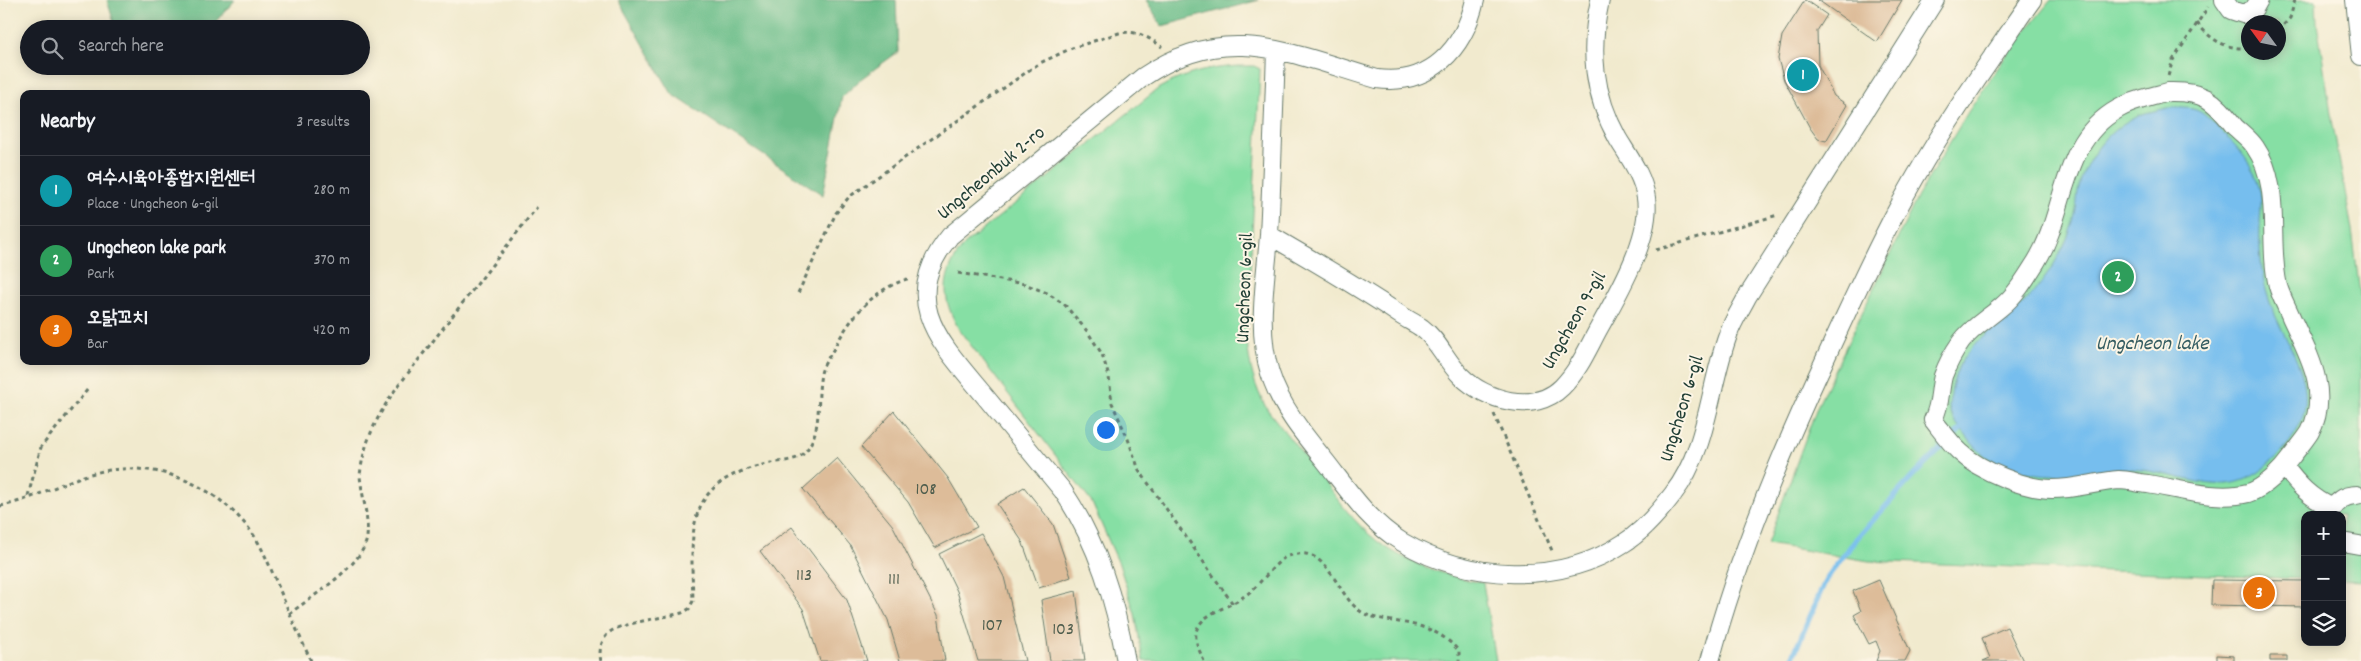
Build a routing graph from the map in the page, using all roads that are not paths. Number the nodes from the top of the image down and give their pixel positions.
1 (1475, 0) edge
2 (1600, 0) edge
3 (1935, 0) edge
4 (2032, 0) edge
5 (2224, 0) edge
6 (2259, 0) edge
7 (2355, 0) edge
8 (1276, 50) junction
9 (2361, 56) edge
10 (1269, 235) junction
11 (2284, 466) junction
12 (2357, 495) dead end
13 (2330, 511) edge
14 (2332, 511) edge
15 (1126, 661) edge
16 (1710, 661) edge

1 - 8 street, Ungcheonbuk 2-ro
2 - 10 street, Ungcheon 9-gil
3 - 10 street, Ungcheon 6-gil
4 - 16 street
5 - 6 street
7 - 9 street
8 - 10 street, Ungcheon 6-gil
8 - 15 street, Ungcheonbuk 2-ro
11 - 11 street
11 - 13 street
12 - 14 street

